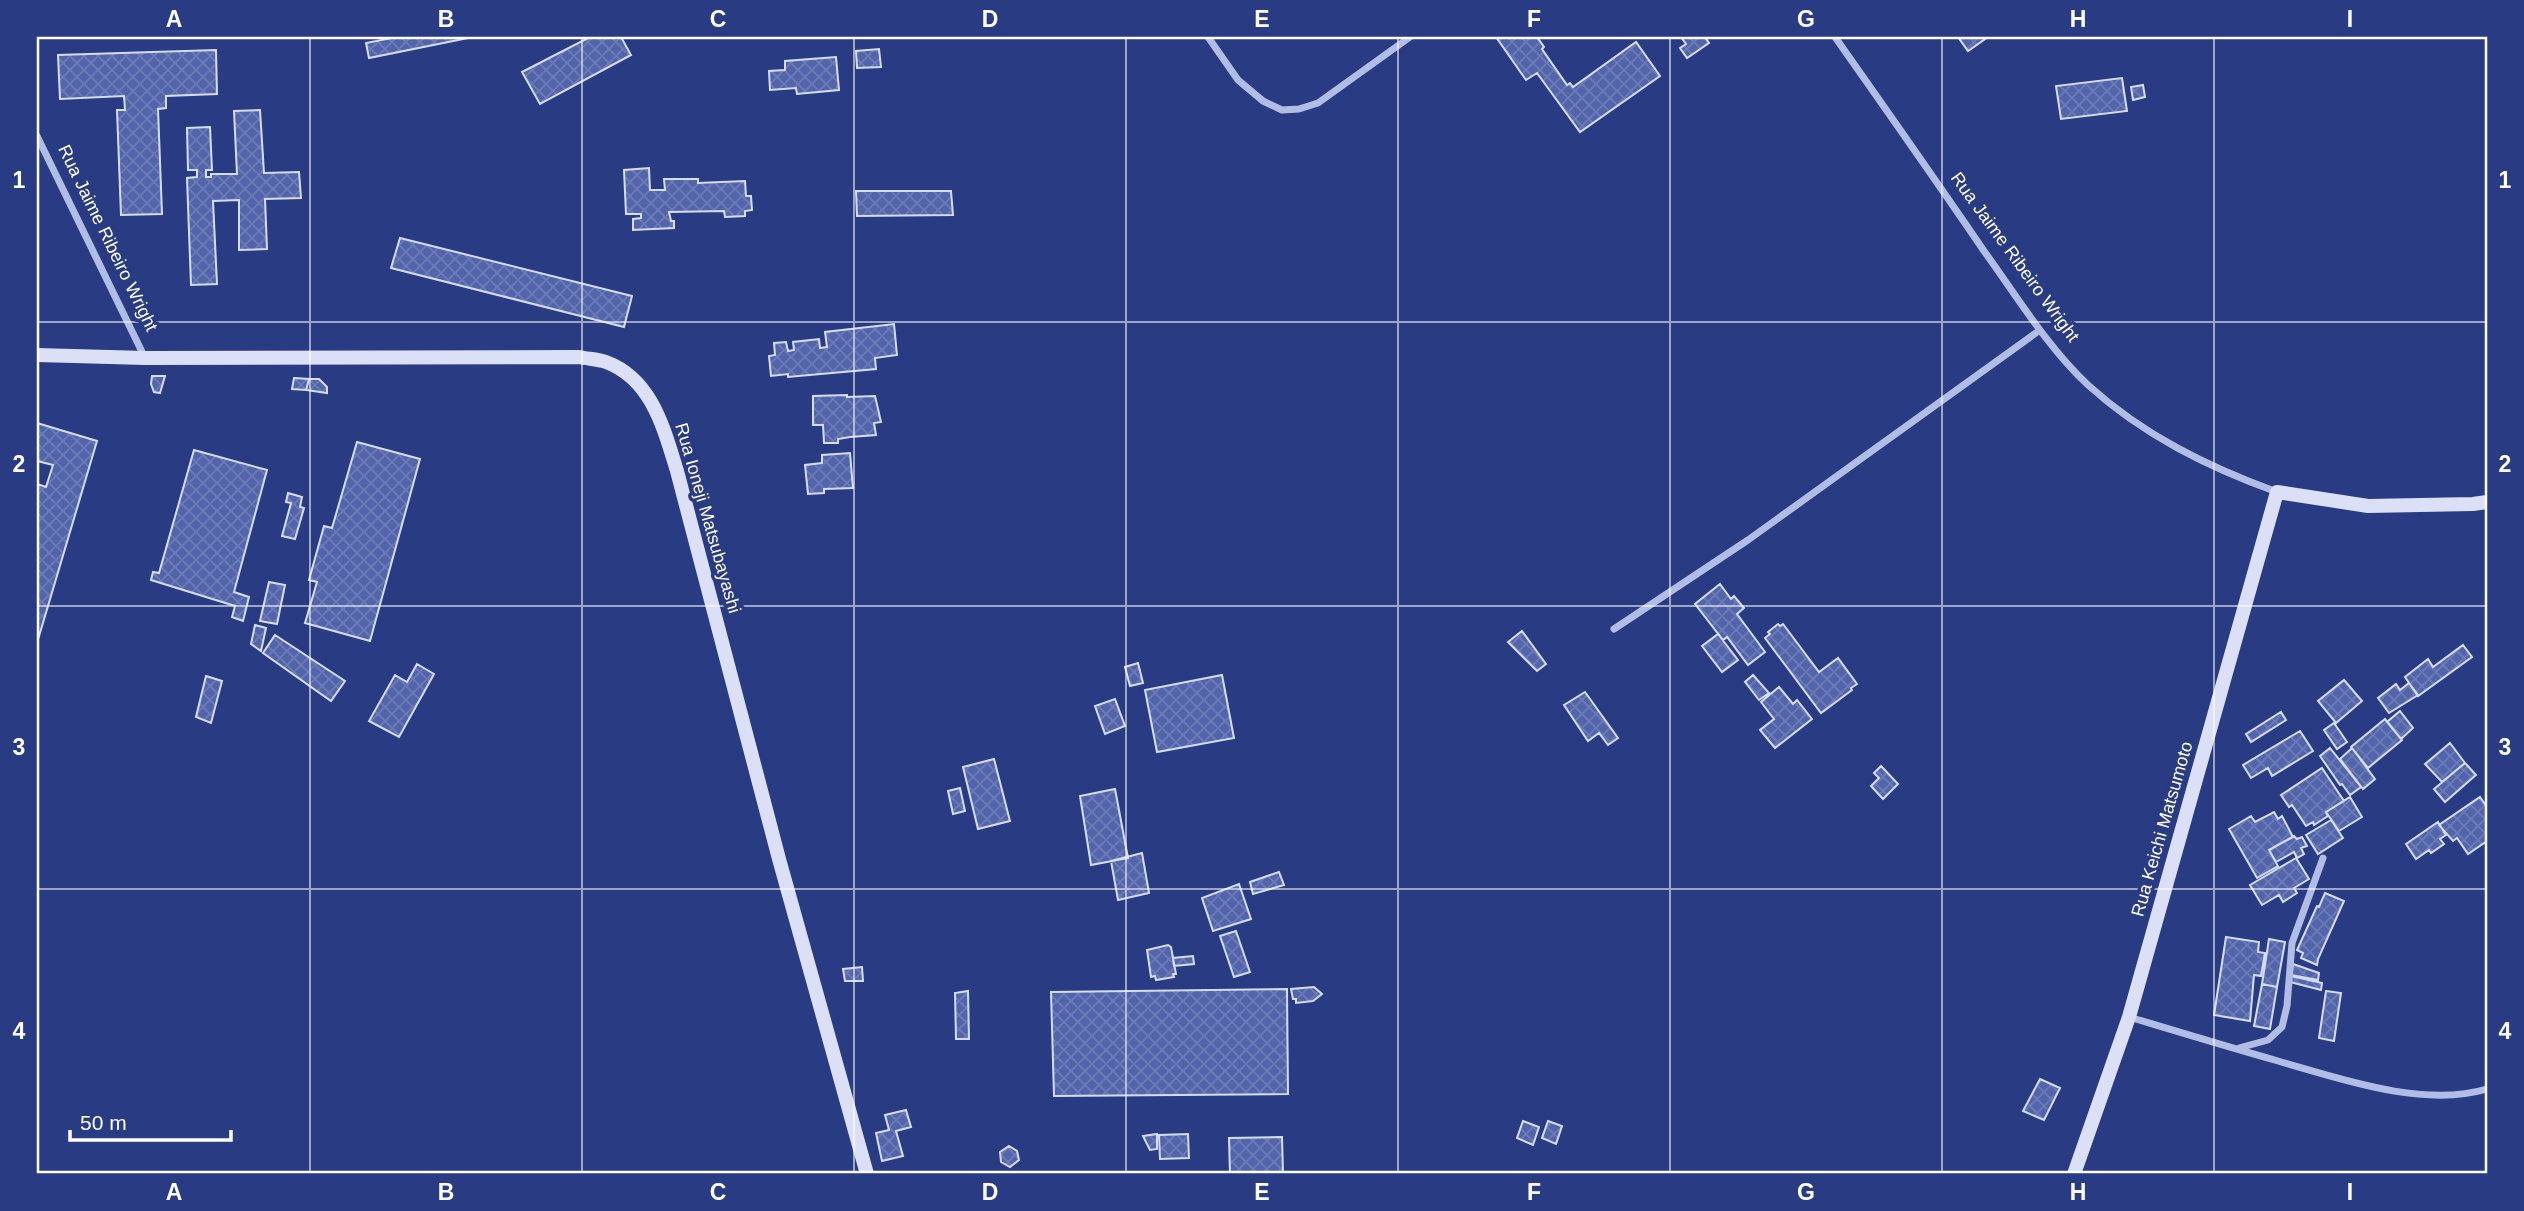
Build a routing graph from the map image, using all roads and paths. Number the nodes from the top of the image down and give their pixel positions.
1 (1208, 37) edge
2 (1410, 37) edge
3 (1835, 37) edge
4 (37, 136) edge
5 (2040, 330) junction
6 (37, 355) edge
7 (145, 358) junction
8 (2277, 492) junction
9 (2487, 502) edge
10 (1614, 629) dead end
11 (2323, 858) dead end
12 (2129, 1017) junction
13 (2235, 1049) junction
14 (2487, 1089) edge
15 (867, 1174) edge
16 (2074, 1174) edge

1 - 2 street
3 - 5 street, Rua Jaime Ribeiro Wright
4 - 7 street, Rua Jaime Ribeiro Wright
5 - 8 street, Rua Jaime Ribeiro Wright
5 - 10 street
6 - 7 main road, Rua Ioneji Matsubayashi
7 - 15 main road, Rua Ioneji Matsubayashi
8 - 9 main road, Rua Jaime Ribeiro Wright
8 - 12 main road, Rua Keichi Matsumoto
11 - 13 street
12 - 13 street
12 - 16 main road, Rua Keichi Matsumoto
13 - 14 street

